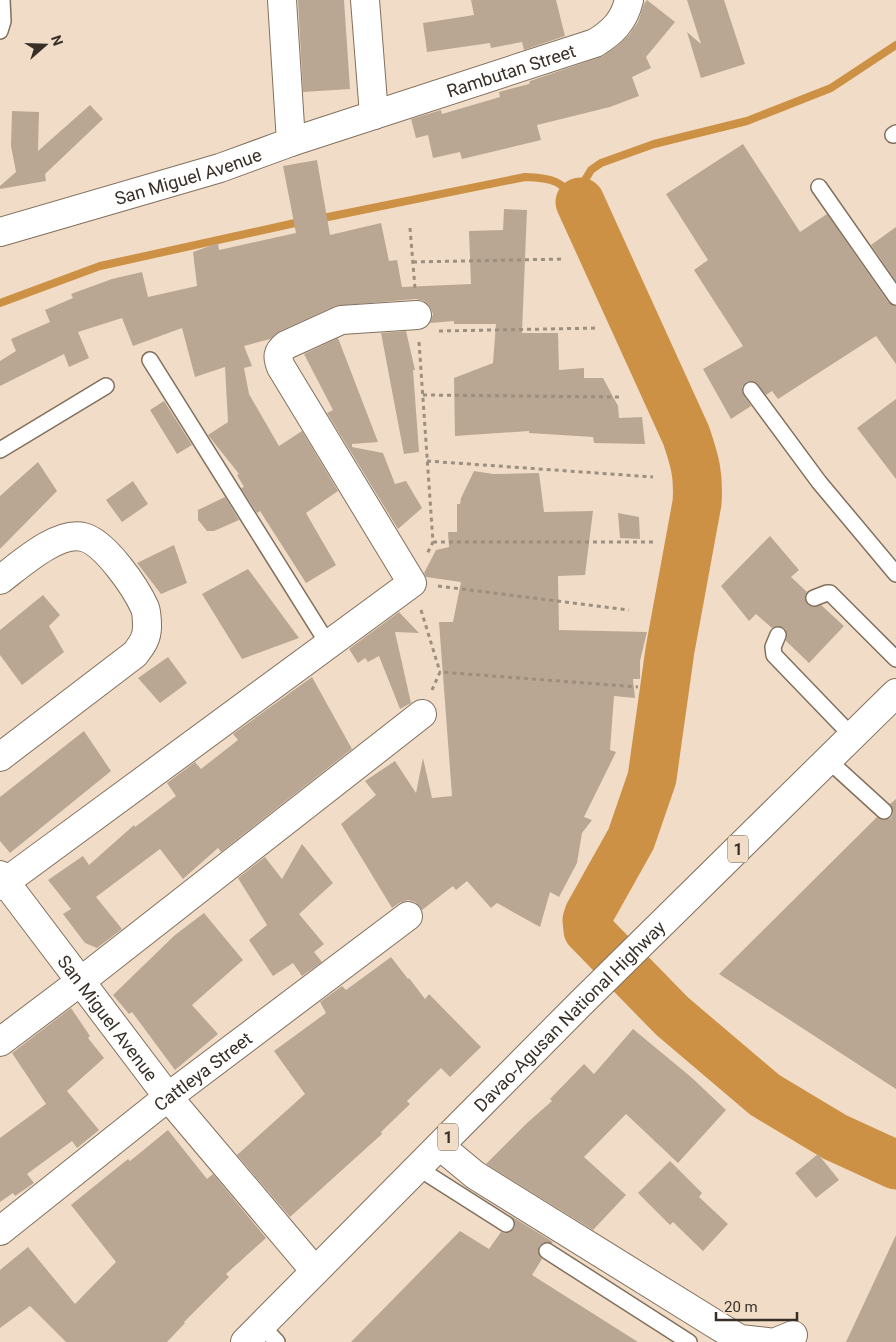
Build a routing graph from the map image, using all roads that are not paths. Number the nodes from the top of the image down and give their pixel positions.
1 (2, 0) edge
2 (282, 0) edge
3 (366, 0) edge
4 (629, 0) edge
5 (0, 31) edge
6 (374, 115) junction
7 (291, 142) junction
8 (819, 187) dead end
9 (0, 232) edge
10 (896, 297) edge
11 (418, 323) road end
12 (150, 360) dead end
13 (106, 386) dead end
14 (751, 390) dead end
15 (0, 450) edge
16 (896, 574) edge
17 (0, 580) edge
18 (814, 598) dead end
19 (778, 635) dead end
20 (328, 644) junction
21 (896, 659) edge
22 (896, 693) edge
23 (422, 714) road end
24 (852, 736) junction
25 (0, 757) edge
26 (828, 760) junction
27 (884, 811) dead end
28 (2, 881) edge
29 (408, 916) dead end
30 (81, 981) junction
31 (0, 1042) edge
32 (168, 1097) junction
33 (440, 1146) junction
34 (418, 1168) junction
35 (506, 1224) dead end
36 (0, 1231) edge
37 (547, 1251) dead end
38 (315, 1271) junction
39 (261, 1336) edge
40 (689, 1342) edge
41 (767, 1342) edge

1 - 5 lane
2 - 7 main road
3 - 6 main road
4 - 6 main road, Rambutan Street
6 - 7 main road, San Miguel Avenue
7 - 9 main road, San Miguel Avenue
8 - 10 lane
11 - 20 main road
12 - 20 lane
13 - 15 lane
14 - 16 lane
17 - 25 main road
18 - 21 lane
19 - 24 lane
20 - 28 main road
22 - 24 main road, Davao-Agusan National Highway / 1
23 - 30 main road
24 - 26 main road, Davao-Agusan National Highway / 1
26 - 27 lane
26 - 33 main road, Davao-Agusan National Highway / 1
28 - 30 main road, San Miguel Avenue
29 - 32 main road, Cattleya Street
30 - 31 main road
30 - 32 main road, San Miguel Avenue
32 - 36 main road, Cattleya Street
32 - 38 main road, San Miguel Avenue
33 - 34 main road, Davao-Agusan National Highway / 1
33 - 41 main road
34 - 35 lane
34 - 38 main road, Davao-Agusan National Highway / 1
37 - 40 lane
38 - 39 main road, Davao-Agusan National Highway / 1

